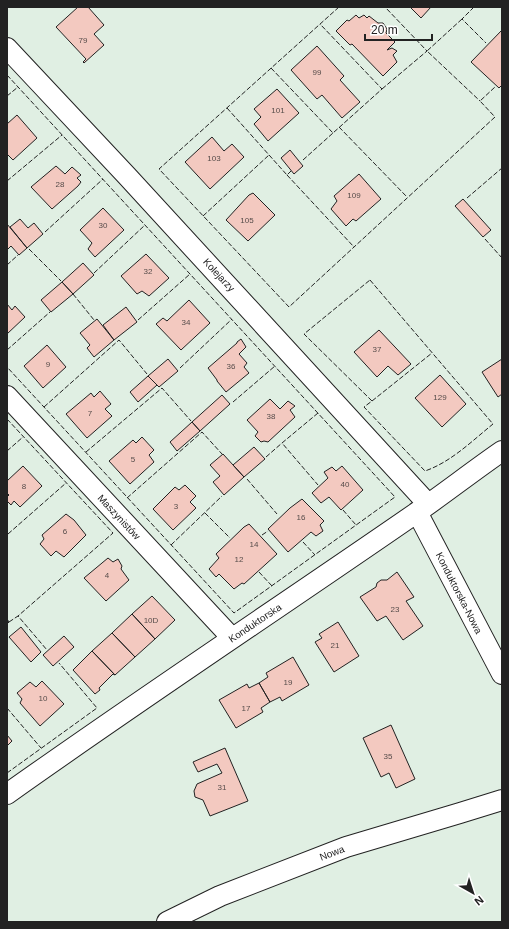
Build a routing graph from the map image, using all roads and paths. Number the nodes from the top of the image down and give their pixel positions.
1 (7, 48) edge
2 (7, 396) edge
3 (502, 451) edge
4 (423, 508) junction
5 (232, 638) junction
6 (502, 674) edge
7 (7, 794) edge
8 (502, 800) edge
9 (167, 922) edge

1 - 4 street, Kolejarzy
2 - 5 street, Maszynistów
3 - 4 street, Konduktorska
4 - 5 street, Konduktorska
4 - 6 street, Konduktorska-Nowa
5 - 7 street, Konduktorska
8 - 9 street, Nowa

